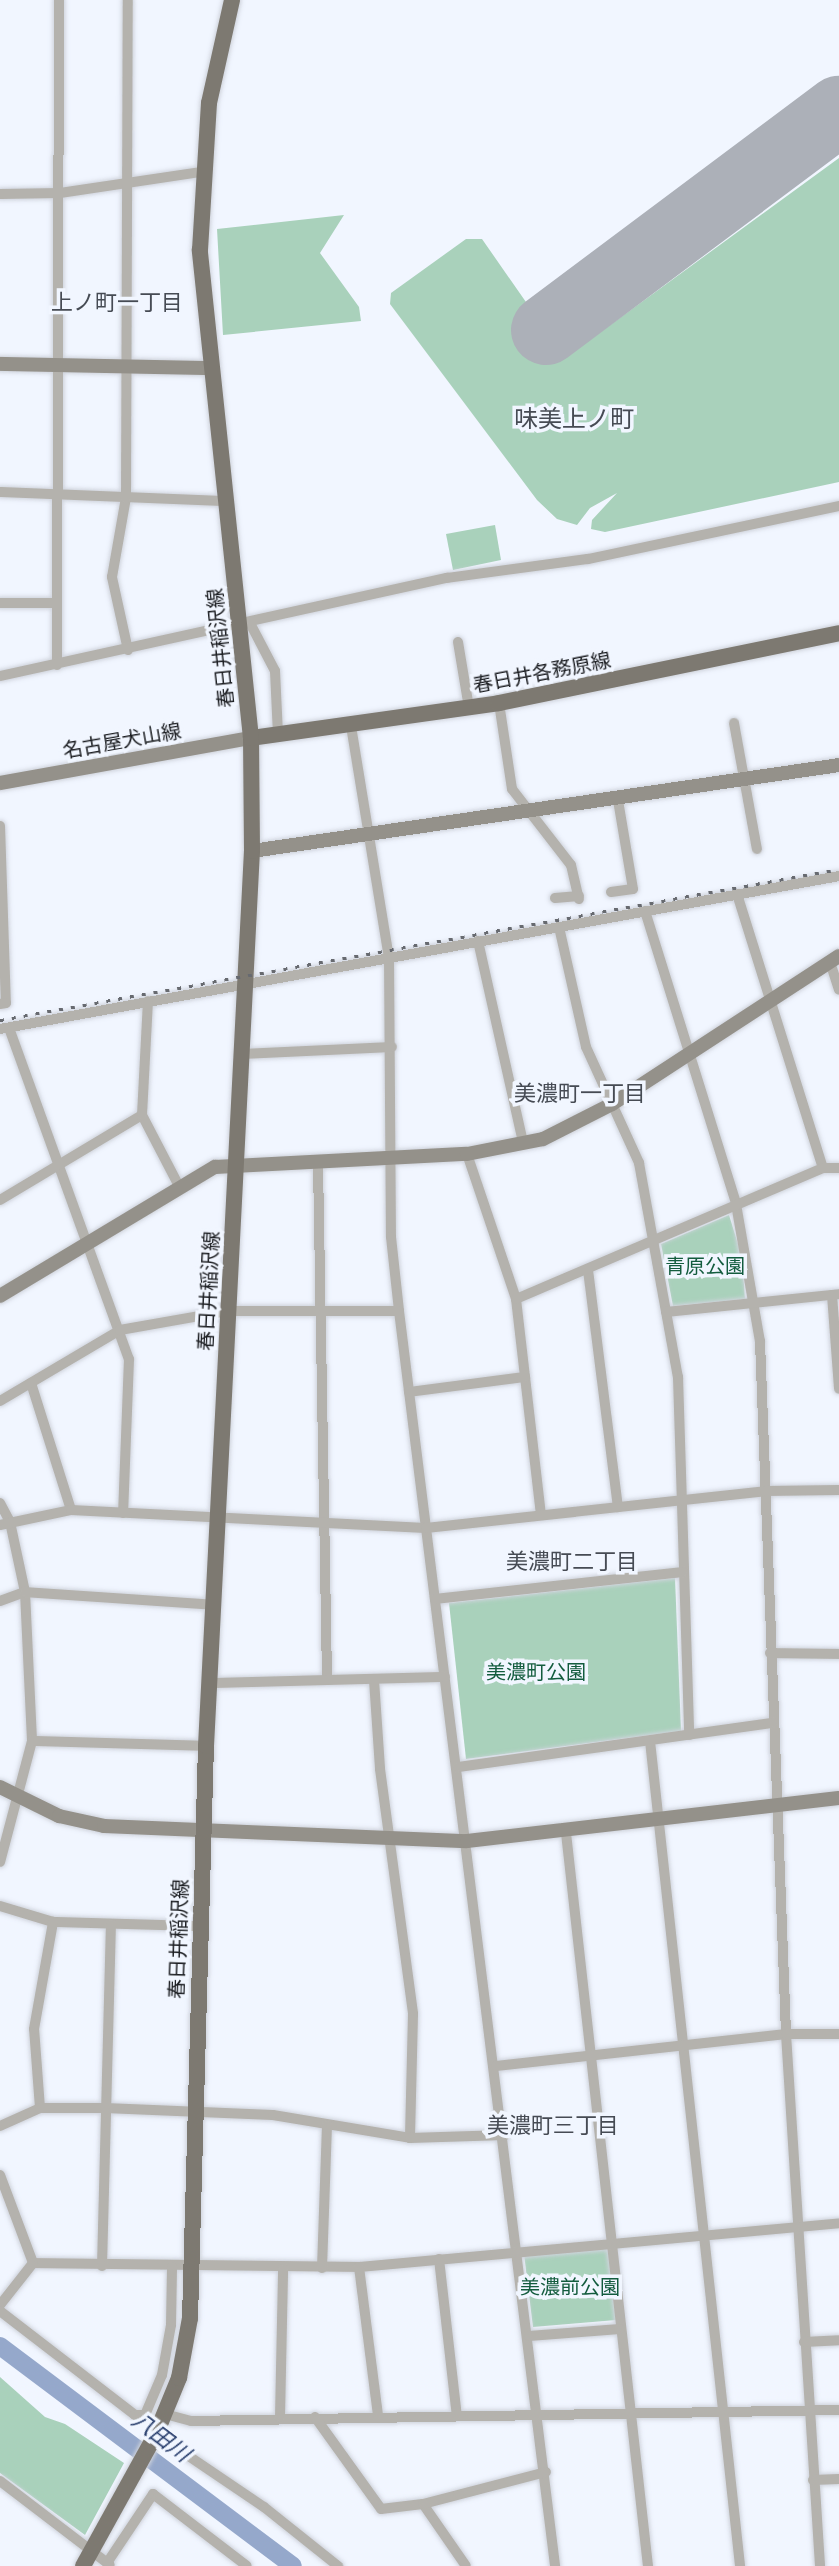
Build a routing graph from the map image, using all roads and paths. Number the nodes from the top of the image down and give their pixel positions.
1 (59, 0) edge
2 (128, 0) edge
3 (232, 0) edge
4 (201, 172) junction
5 (127, 183) junction
6 (60, 193) junction
7 (0, 194) edge
8 (0, 364) edge
9 (59, 366) junction
10 (126, 368) junction
11 (210, 368) junction
12 (0, 492) edge
13 (56, 493) junction
14 (126, 498) junction
15 (224, 501) junction
16 (839, 506) edge
17 (0, 603) edge
18 (57, 603) junction
19 (245, 626) junction
20 (839, 633) edge
21 (458, 642) dead end
22 (128, 650) junction
23 (57, 665) junction
24 (0, 676) edge
25 (499, 703) junction
26 (469, 708) junction
27 (734, 723) dead end
28 (351, 726) junction
29 (278, 735) junction
30 (251, 738) junction
31 (839, 765) edge
32 (742, 780) junction
33 (0, 783) edge
34 (618, 800) junction
35 (534, 811) junction
36 (0, 826) edge
37 (369, 834) junction
38 (757, 849) dead end
39 (252, 851) junction
40 (839, 876) edge
41 (611, 892) dead end
42 (737, 894) junction
43 (555, 898) dead end
44 (645, 911) junction
45 (559, 927) junction
46 (478, 941) junction
47 (3, 942) edge
48 (389, 957) junction
49 (834, 959) edge
50 (246, 983) junction
51 (839, 990) edge
52 (148, 1001) junction
53 (769, 1002) junction
54 (0, 1004) edge
55 (4, 1029) edge
56 (392, 1047) junction
57 (242, 1054) junction
58 (689, 1056) junction
59 (612, 1104) junction
60 (142, 1115) junction
61 (523, 1143) junction
62 (467, 1154) junction
63 (391, 1157) junction
64 (318, 1163) junction
65 (59, 1165) junction
66 (235, 1165) junction
67 (823, 1168) junction
68 (839, 1168) edge
69 (179, 1186) junction
70 (0, 1200) edge
71 (736, 1204) junction
72 (653, 1241) junction
73 (88, 1242) junction
74 (588, 1270) junction
75 (836, 1294) edge
76 (0, 1296) edge
77 (516, 1299) junction
78 (755, 1302) junction
79 (228, 1311) junction
80 (320, 1311) junction
81 (399, 1311) junction
82 (666, 1312) junction
83 (120, 1330) junction
84 (525, 1377) junction
85 (31, 1383) junction
86 (839, 1389) edge
87 (409, 1392) junction
88 (0, 1401) edge
89 (839, 1490) edge
90 (765, 1491) junction
91 (681, 1500) junction
92 (0, 1503) edge
93 (618, 1507) junction
94 (71, 1510) junction
95 (123, 1513) junction
96 (541, 1514) junction
97 (220, 1519) junction
98 (5, 1524) edge
99 (324, 1524) junction
100 (426, 1528) junction
101 (683, 1572) junction
102 (25, 1592) junction
103 (435, 1599) junction
104 (0, 1601) edge
105 (216, 1605) junction
106 (770, 1653) junction
107 (839, 1654) edge
108 (445, 1677) junction
109 (327, 1679) junction
110 (374, 1680) junction
111 (210, 1683) junction
112 (772, 1723) junction
113 (689, 1735) junction
114 (32, 1741) junction
115 (650, 1741) junction
116 (206, 1746) junction
117 (458, 1767) junction
118 (0, 1787) edge
119 (839, 1798) edge
120 (17, 1799) junction
121 (777, 1803) junction
122 (660, 1819) junction
123 (203, 1829) junction
124 (566, 1833) junction
125 (388, 1838) junction
126 (467, 1841) junction
127 (0, 1862) edge
128 (0, 1906) edge
129 (53, 1922) junction
130 (111, 1924) junction
131 (199, 1926) junction
132 (786, 2034) junction
133 (839, 2034) edge
134 (686, 2045) junction
135 (590, 2055) junction
136 (496, 2066) junction
137 (40, 2108) junction
138 (105, 2108) junction
139 (195, 2111) junction
140 (327, 2125) junction
141 (0, 2126) edge
142 (505, 2135) junction
143 (410, 2138) junction
144 (0, 2175) edge
145 (839, 2223) edge
146 (797, 2227) junction
147 (707, 2235) junction
148 (611, 2243) junction
149 (519, 2251) junction
150 (439, 2259) junction
151 (33, 2263) junction
152 (102, 2266) junction
153 (172, 2267) junction
154 (192, 2267) junction
155 (359, 2267) junction
156 (322, 2268) junction
157 (283, 2269) junction
158 (0, 2308) edge
159 (620, 2329) junction
160 (529, 2336) junction
161 (839, 2340) edge
162 (804, 2342) junction
163 (807, 2410) junction
164 (839, 2410) edge
165 (726, 2413) junction
166 (165, 2414) junction
167 (630, 2414) junction
168 (538, 2415) junction
169 (378, 2416) junction
170 (457, 2416) junction
171 (280, 2417) junction
172 (315, 2417) junction
173 (154, 2438) junction
174 (546, 2472) junction
175 (839, 2479) edge
176 (813, 2480) junction
177 (0, 2481) edge
178 (423, 2504) junction
179 (92, 2550) junction
180 (109, 2564) edge
181 (83, 2566) edge
182 (247, 2566) edge
183 (338, 2566) edge
184 (466, 2566) edge
185 (555, 2566) edge
186 (648, 2566) edge
187 (740, 2566) edge
188 (820, 2566) edge

1 - 6 street
2 - 5 street
3 - 4 main road, 春日井稲沢線
4 - 5 street
4 - 11 main road, 春日井稲沢線
5 - 6 street
5 - 10 street
6 - 7 street
6 - 9 street
8 - 9 street
9 - 10 street
9 - 13 street
10 - 11 street
10 - 14 street
11 - 15 main road, 春日井稲沢線
12 - 13 street
13 - 14 street
13 - 18 street
14 - 15 street
14 - 22 street
15 - 19 main road, 春日井稲沢線
16 - 19 street
17 - 18 street
18 - 23 street
19 - 22 street
19 - 29 street
19 - 30 main road, 春日井稲沢線
20 - 25 main road, 春日井各務原線
21 - 26 street
22 - 23 street
23 - 24 street
25 - 26 main road, 春日井各務原線
25 - 35 street
26 - 28 main road, 春日井各務原線
27 - 32 street
28 - 29 main road, 春日井各務原線
28 - 37 street
29 - 30 main road, 春日井各務原線
30 - 33 street, 名古屋犬山線
30 - 39 main road, 春日井稲沢線
31 - 32 street
32 - 34 street
32 - 38 street
34 - 35 street
34 - 41 street
35 - 37 street
35 - 43 street
36 - 47 street
37 - 39 street
37 - 48 street
39 - 50 main road, 春日井稲沢線
40 - 42 street
42 - 44 street
42 - 53 street
44 - 45 street
44 - 58 street
45 - 46 street
45 - 59 street
46 - 48 street
46 - 61 street
47 - 54 street
48 - 50 street
48 - 56 street
49 - 51 street
49 - 53 street
50 - 52 street
50 - 57 main road, 春日井稲沢線
52 - 55 street
52 - 60 street
53 - 58 street
53 - 67 street
55 - 65 street
56 - 57 street
56 - 63 street
57 - 66 main road, 春日井稲沢線
58 - 59 street
58 - 71 street
59 - 61 street
59 - 72 street
60 - 65 street
60 - 69 street
61 - 62 street
62 - 63 street
62 - 77 street
63 - 64 street
63 - 81 street
64 - 66 street
64 - 80 street
65 - 70 street
65 - 73 street
66 - 69 street
66 - 79 main road, 春日井稲沢線
67 - 68 street
67 - 71 street
69 - 73 street
71 - 72 street
71 - 78 street
72 - 74 street
72 - 82 street
73 - 76 street
73 - 83 street
74 - 77 street
74 - 93 street
75 - 78 street
75 - 86 street
77 - 84 street
78 - 82 street
78 - 90 street
79 - 80 street
79 - 83 street
79 - 97 main road, 春日井稲沢線
80 - 81 street
80 - 99 street
81 - 87 street
82 - 91 street
83 - 85 street
83 - 95 street
84 - 87 street
84 - 96 street
85 - 88 street
85 - 94 street
87 - 100 street
89 - 90 street
90 - 91 street
90 - 106 street
91 - 93 street
91 - 101 street
92 - 98 street
93 - 96 street
94 - 95 street
94 - 98 street
95 - 97 street
96 - 100 street
97 - 99 street
97 - 105 main road, 春日井稲沢線
98 - 102 street
99 - 100 street
99 - 109 street
100 - 103 street
101 - 103 street
101 - 113 street
102 - 104 street
102 - 105 street
102 - 114 street
103 - 108 street
105 - 111 main road, 春日井稲沢線
106 - 107 street
106 - 112 street
108 - 110 street
108 - 117 street
109 - 110 street
109 - 111 street
110 - 125 street
111 - 116 main road, 春日井稲沢線
112 - 113 street
112 - 121 street
113 - 115 street
114 - 116 street
114 - 120 street
115 - 117 street
115 - 122 street
116 - 123 main road, 春日井稲沢線
117 - 126 street
118 - 120 street
119 - 121 street
120 - 123 street
120 - 127 street
121 - 122 street
121 - 132 street
122 - 124 street
122 - 134 street
123 - 125 street
123 - 131 main road, 春日井稲沢線
124 - 126 street
124 - 135 street
125 - 126 street
125 - 143 street
126 - 136 street
128 - 129 street
129 - 130 street
129 - 137 street
130 - 131 street
130 - 138 street
131 - 139 main road, 春日井稲沢線
132 - 133 street
132 - 134 street
132 - 146 street
134 - 135 street
134 - 147 street
135 - 136 street
135 - 148 street
136 - 142 street
137 - 138 street
137 - 141 street
138 - 139 street
138 - 152 street
139 - 140 street
139 - 154 main road, 春日井稲沢線
140 - 143 street
140 - 156 street
142 - 143 street
142 - 149 street
144 - 151 street
145 - 146 street
146 - 147 street
146 - 162 street
147 - 148 street
147 - 165 street
148 - 149 street
148 - 159 street
149 - 150 street
149 - 160 street
150 - 155 street
150 - 170 street
151 - 152 street
151 - 158 street
152 - 153 street
153 - 154 street
153 - 158 street
154 - 157 street
154 - 166 main road, 春日井稲沢線
155 - 156 street
155 - 169 street
156 - 157 street
157 - 171 street
159 - 160 street
159 - 167 street
160 - 168 street
161 - 162 street
162 - 163 street
163 - 164 street
163 - 165 street
163 - 176 street
165 - 167 street
165 - 187 street
166 - 171 street
166 - 173 main road, 春日井稲沢線
167 - 168 street
167 - 186 street
168 - 170 street
168 - 174 street
169 - 170 street
169 - 172 street
171 - 172 street
172 - 178 street
173 - 179 main road, 春日井稲沢線
173 - 183 street
174 - 178 street
174 - 185 street
175 - 176 street
176 - 188 street
177 - 179 street
178 - 184 street
179 - 180 street
179 - 181 main road, 春日井稲沢線
180 - 182 street

